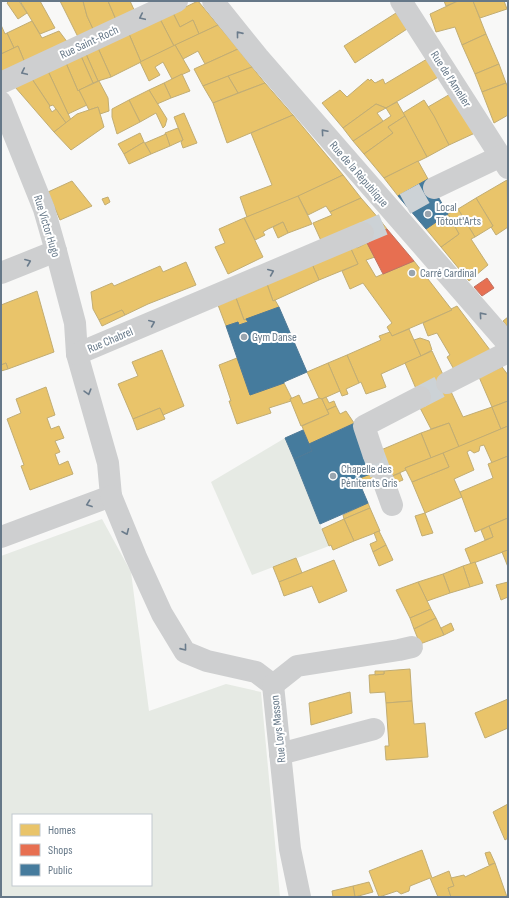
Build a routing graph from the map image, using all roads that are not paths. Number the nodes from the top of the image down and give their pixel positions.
1 (177, 1) edge
2 (213, 1) edge
3 (401, 1) edge
4 (1, 83) edge
5 (1, 102) edge
6 (505, 162) edge
7 (434, 188) tunnel mouth
8 (363, 233) tunnel mouth
9 (56, 251) junction
10 (1, 273) edge
11 (508, 344) edge
12 (508, 352) edge
13 (77, 354) junction
14 (447, 383) tunnel mouth
15 (420, 397) tunnel mouth
16 (373, 453) tunnel mouth
17 (383, 480) tunnel mouth
18 (111, 496) junction
19 (392, 505) dead end
20 (1, 536) edge
21 (412, 647) dead end
22 (273, 685) junction
23 (374, 729) dead end
24 (280, 754) junction
25 (300, 897) edge

1 -> 4 street, Rue Saint-Roch
11 -> 2 street, Rue de la République
3 - 6 street, Rue de l'Amelier
5 - 9 street, Rue Victor Hugo
6 - 7 street
13 -> 8 street, Rue Chabrel
10 -> 9 street
9 - 13 street, Rue Victor Hugo
12 - 14 street
13 -> 18 street, Rue Chabrel
15 - 16 street
17 - 19 street
18 -> 20 street
18 -> 22 street, Rue Loys Masson
21 - 22 street
22 - 24 street, Rue Loys Masson
23 - 24 street
24 - 25 street, Rue Loys Masson

